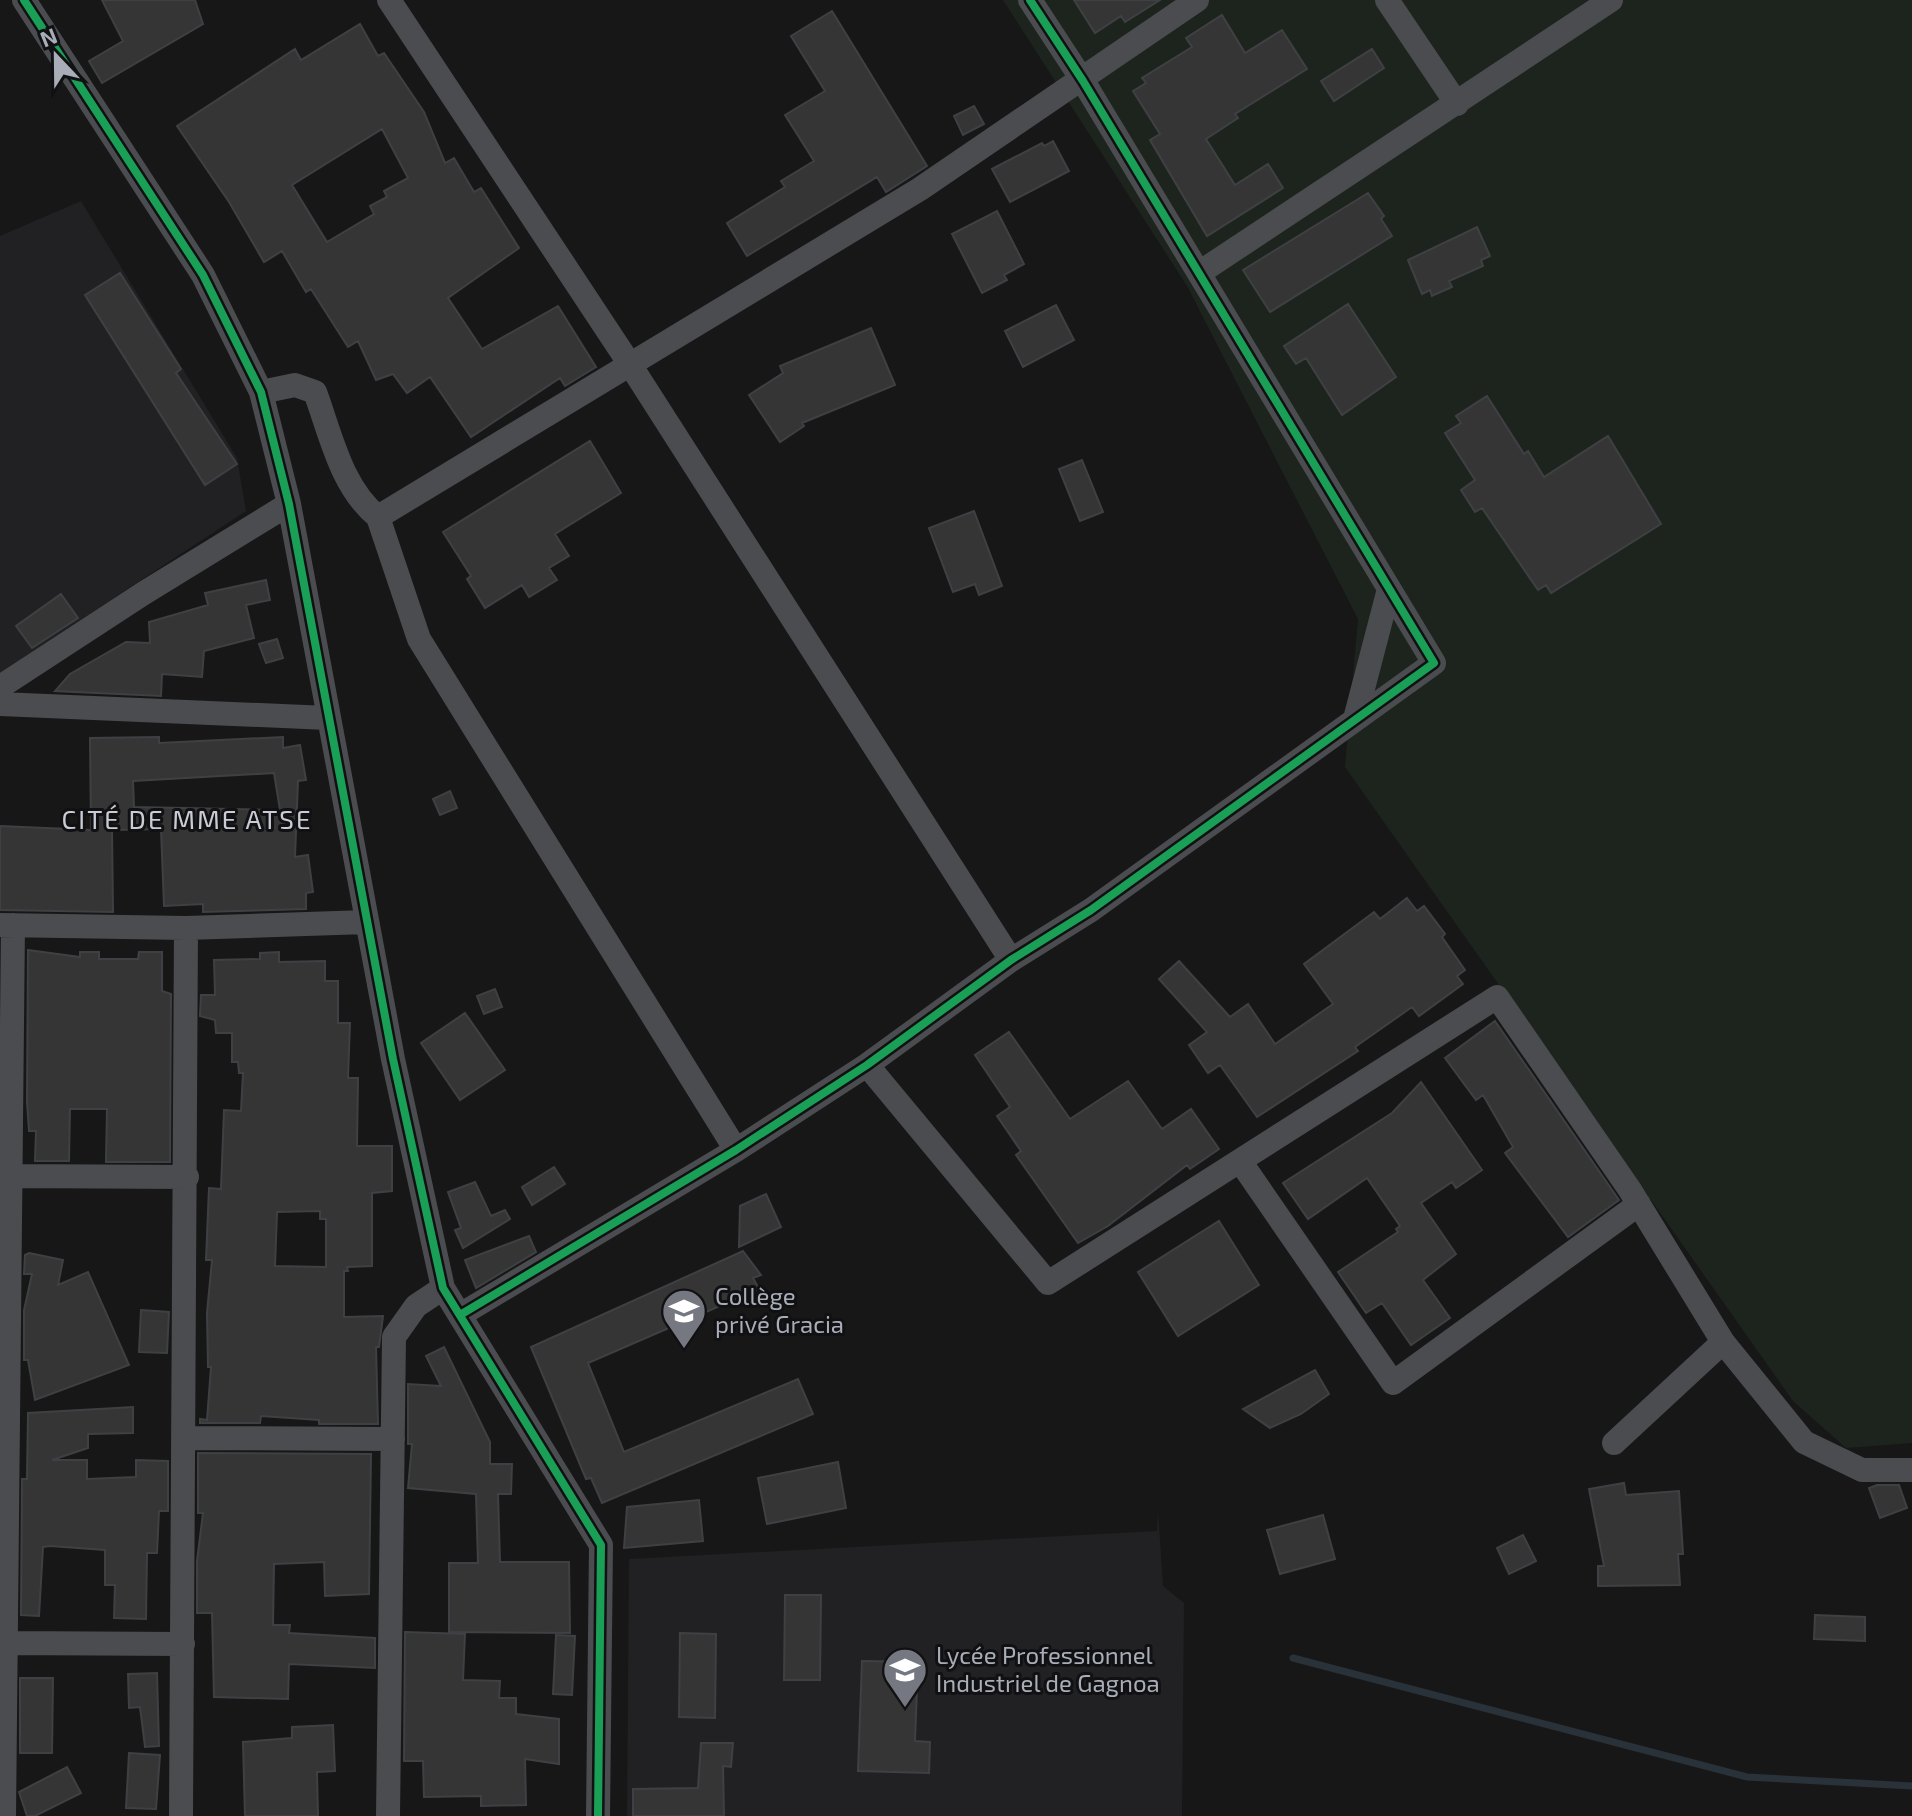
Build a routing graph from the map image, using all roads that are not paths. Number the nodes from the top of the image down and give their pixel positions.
1 (24, 0) edge
2 (1030, 0) edge
3 (1197, 0) edge
4 (1387, 0) edge
5 (1611, 0) edge
6 (395, 2) edge
7 (1083, 81) junction
8 (1457, 104) junction
9 (1199, 273) junction
10 (631, 366) junction
11 (261, 392) junction
12 (289, 504) junction
13 (378, 517) junction
14 (1389, 589) junction
15 (0, 687) edge
16 (0, 704) edge
17 (328, 718) junction
18 (1355, 719) junction
19 (367, 922) junction
20 (7, 925) edge
21 (186, 928) junction
22 (1011, 960) junction
23 (867, 1065) junction
24 (736, 1150) junction
25 (1240, 1161) junction
26 (11, 1176) junction
27 (187, 1177) junction
28 (1639, 1204) junction
29 (443, 1288) junction
30 (460, 1315) junction
31 (1723, 1342) junction
32 (185, 1438) junction
33 (393, 1439) junction
34 (1614, 1443) dead end
35 (1912, 1470) edge
36 (6, 1643) junction
37 (183, 1644) junction
38 (4, 1816) edge
39 (181, 1816) edge
40 (388, 1816) edge
41 (598, 1816) edge

1 - 11 street
2 - 7 street
3 - 7 street
4 - 8 street
5 - 8 street
6 - 10 street
7 - 9 street
7 - 10 street
8 - 9 street
9 - 14 street
10 - 13 street
10 - 22 street
11 - 12 street
11 - 13 street
12 - 15 street
12 - 17 street
13 - 24 street
14 - 18 street
14 - 18 street
16 - 17 street
17 - 19 street
18 - 22 street
19 - 21 street
19 - 29 street
20 - 21 street
20 - 26 street
21 - 27 street
22 - 23 street
23 - 24 street
23 - 25 street
24 - 30 street
25 - 28 street
25 - 28 street
26 - 27 street
26 - 36 street
27 - 32 street
28 - 31 street
29 - 30 street
29 - 33 street
30 - 41 street
31 - 34 street
31 - 35 street
32 - 33 street
32 - 37 street
33 - 40 street
36 - 37 street
36 - 38 street
37 - 39 street

